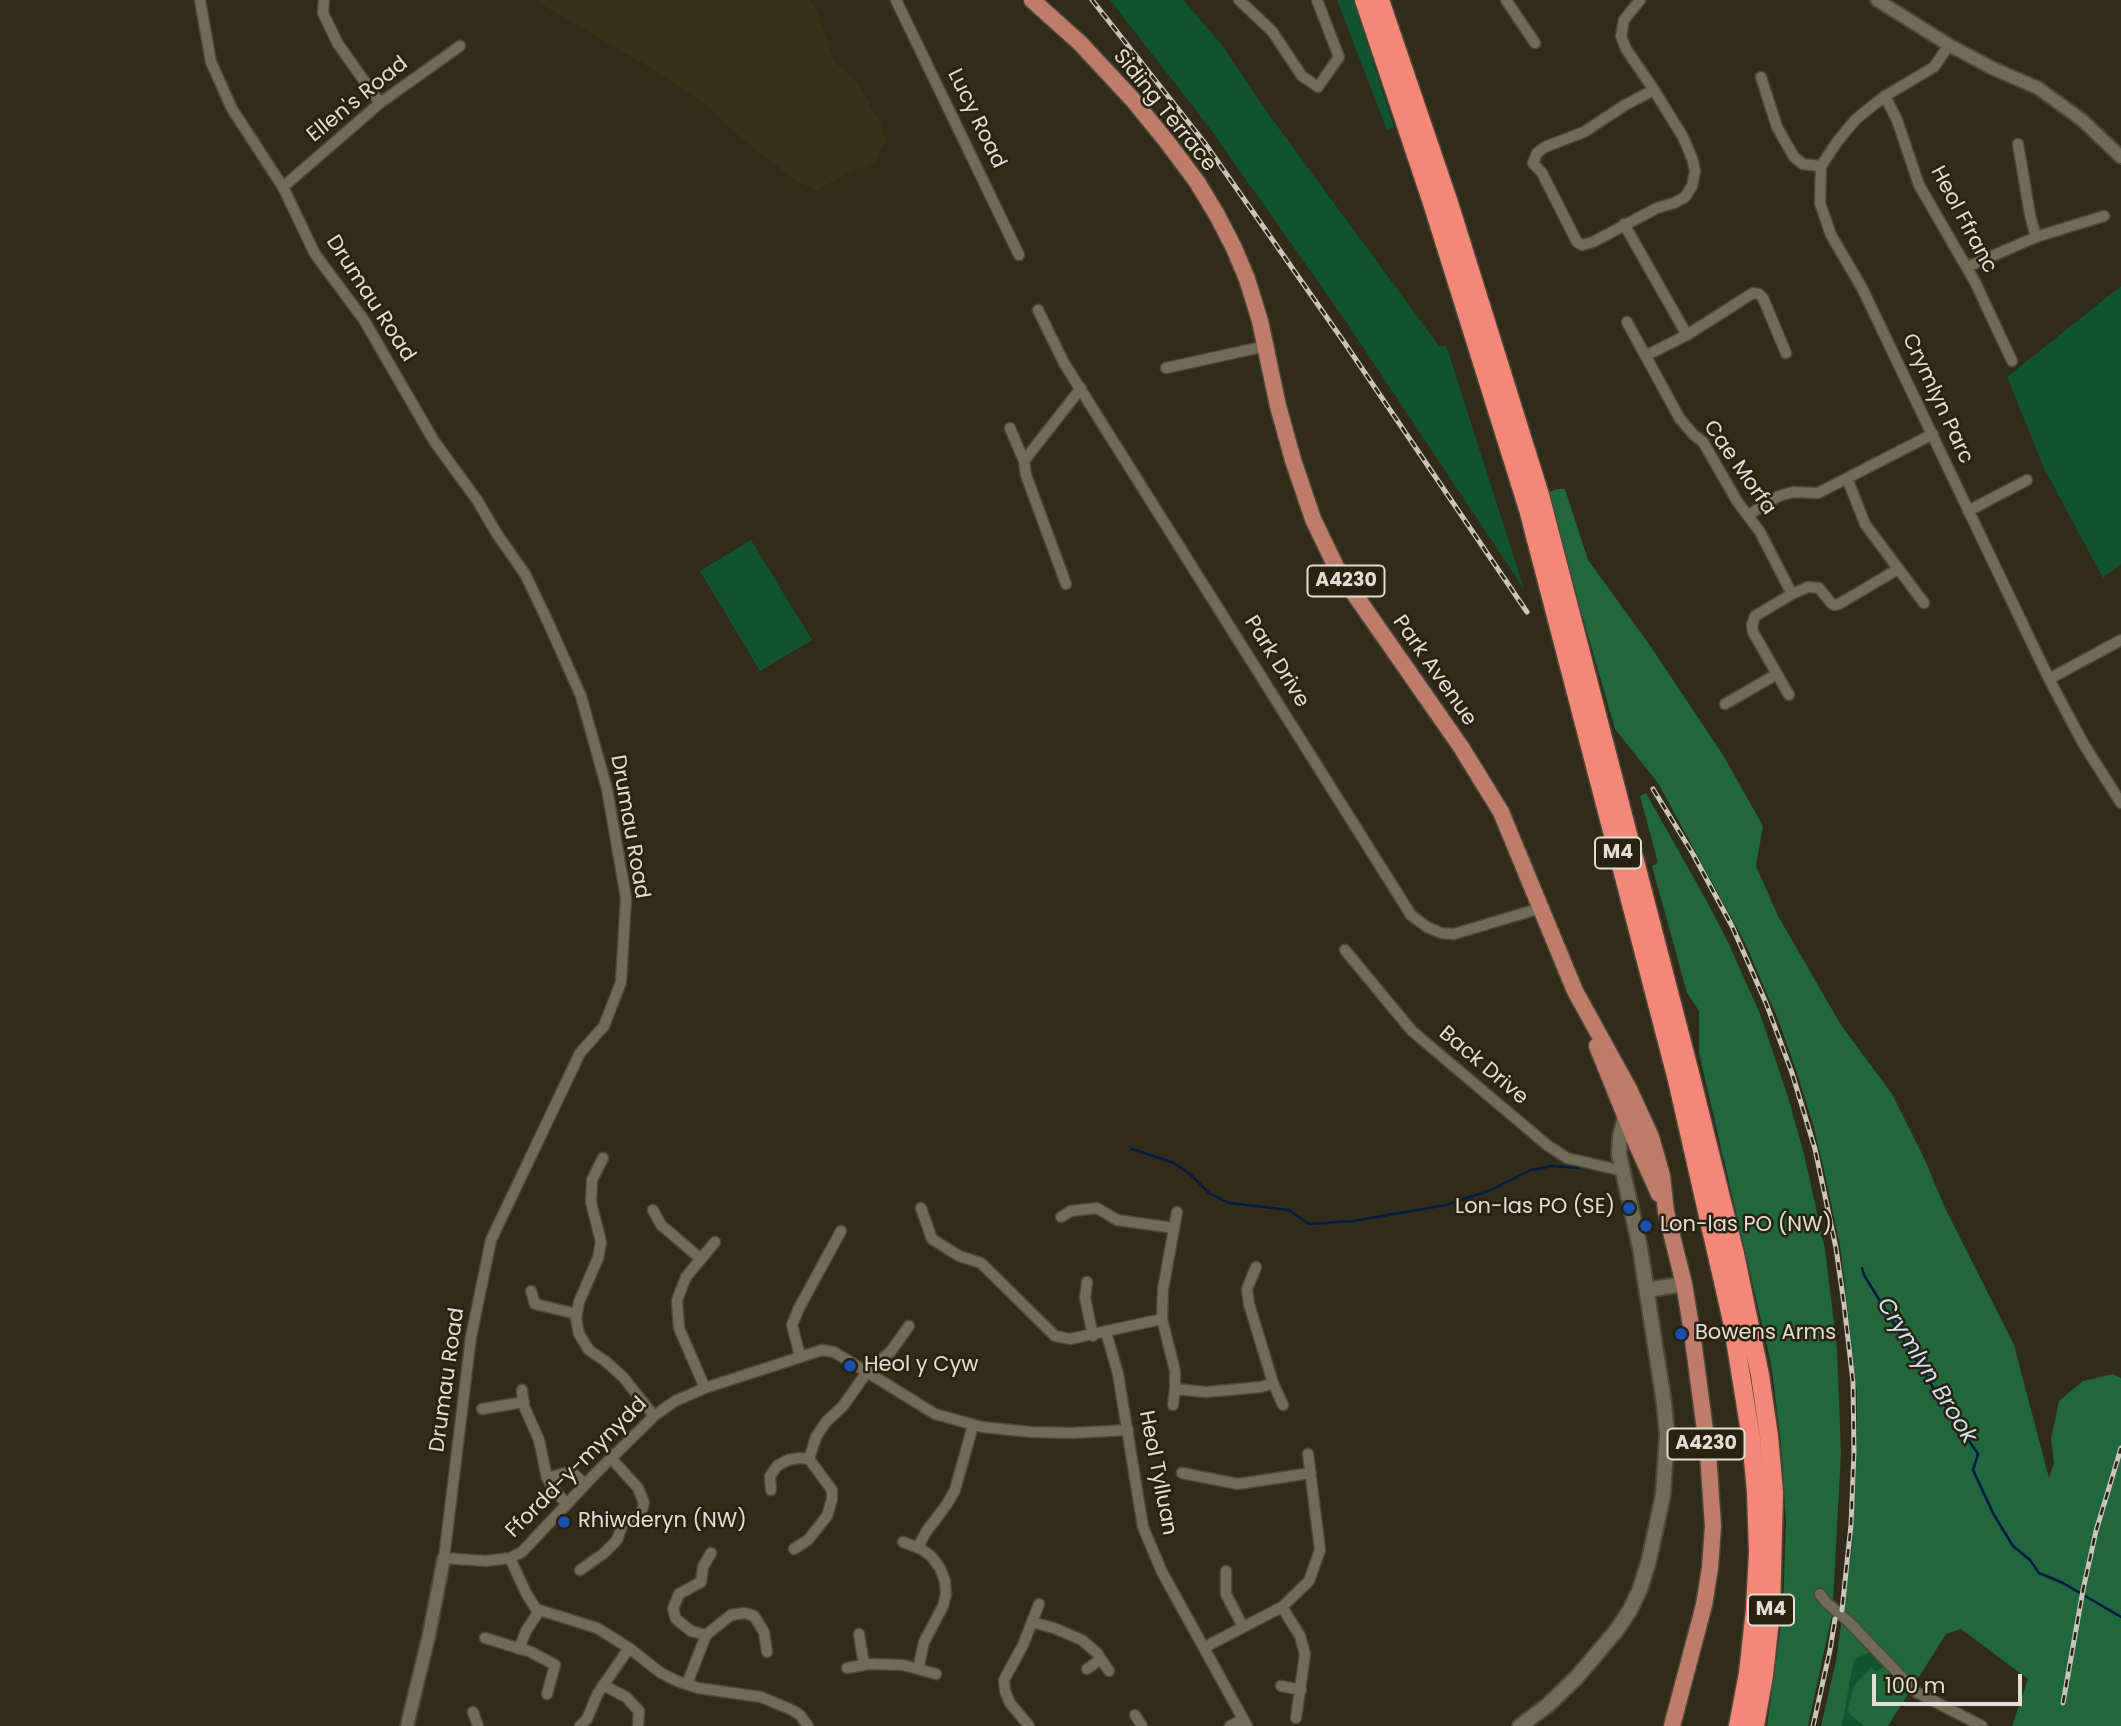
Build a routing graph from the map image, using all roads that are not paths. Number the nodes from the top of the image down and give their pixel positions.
1 (200, 0) edge
2 (324, 0) edge
3 (897, 0) edge
4 (1032, 0) edge
5 (1239, 0) edge
6 (1317, 0) edge
7 (1364, 0) edge
8 (1380, 0) edge
9 (1506, 0) edge
10 (1640, 0) edge
11 (1877, 0) edge
12 (1535, 43) dead end
13 (1950, 44) junction
14 (460, 46) dead end
15 (1761, 76) dead end
16 (1654, 90) junction
17 (1885, 96) junction
18 (380, 103) junction
19 (2018, 144) dead end
20 (2121, 157) edge
21 (1821, 166) junction
22 (283, 187) junction
23 (2104, 216) dead end
24 (1624, 224) junction
25 (2036, 237) junction
26 (1019, 255) dead end
27 (1967, 267) junction
28 (1038, 310) dead end
29 (1627, 322) dead end
30 (1687, 335) junction
31 (1266, 346) junction
32 (1786, 353) dead end
33 (1647, 355) junction
34 (2012, 361) dead end
35 (1166, 368) dead end
36 (1081, 388) junction
37 (1010, 428) dead end
38 (1933, 435) junction
39 (1024, 461) junction
40 (1847, 478) junction
41 (2027, 480) dead end
42 (1968, 511) junction
43 (1748, 515) junction
44 (1898, 569) junction
45 (1066, 584) dead end
46 (1792, 594) junction
47 (1924, 603) dead end
48 (2121, 640) edge
49 (1777, 674) junction
50 (2049, 679) junction
51 (1788, 695) dead end
52 (1725, 704) dead end
53 (2121, 803) edge
54 (1541, 908) junction
55 (1345, 950) dead end
56 (1587, 1015) junction
57 (1625, 1117) junction
58 (1642, 1118) junction
59 (1637, 1145) junction
60 (603, 1158) dead end
61 (1623, 1171) junction
62 (921, 1208) dead end
63 (653, 1210) dead end
64 (1177, 1212) dead end
65 (1667, 1212) junction
66 (1062, 1217) dead end
67 (1174, 1228) junction
68 (842, 1231) dead end
69 (715, 1242) dead end
70 (701, 1259) junction
71 (1256, 1267) dead end
72 (1087, 1282) dead end
73 (1684, 1284) junction
74 (1647, 1290) junction
75 (531, 1291) dead end
76 (576, 1314) junction
77 (1162, 1319) junction
78 (909, 1326) dead end
79 (1106, 1332) junction
80 (1093, 1336) junction
81 (800, 1356) junction
82 (867, 1372) junction
83 (1272, 1383) junction
84 (705, 1388) junction
85 (1175, 1389) junction
86 (522, 1390) dead end
87 (524, 1402) junction
88 (1173, 1405) dead end
89 (1283, 1405) dead end
90 (482, 1409) dead end
91 (654, 1416) junction
92 (973, 1424) junction
93 (1128, 1430) junction
94 (1308, 1454) dead end
95 (611, 1458) junction
96 (808, 1459) junction
97 (1182, 1473) dead end
98 (1311, 1473) junction
99 (547, 1478) junction
100 (585, 1484) junction
101 (771, 1490) dead end
102 (567, 1504) junction
103 (903, 1542) dead end
104 (918, 1547) junction
105 (794, 1549) dead end
106 (712, 1553) dead end
107 (444, 1558) junction
108 (510, 1558) junction
109 (580, 1570) dead end
110 (1226, 1571) dead end
111 (1820, 1594) dead end
112 (1039, 1604) dead end
113 (1282, 1607) junction
114 (540, 1611) junction
115 (1032, 1622) junction
116 (1243, 1627) junction
117 (859, 1634) dead end
118 (706, 1635) junction
119 (485, 1638) dead end
120 (629, 1647) junction
121 (1205, 1647) junction
122 (519, 1649) junction
123 (767, 1652) dead end
124 (1101, 1659) junction
125 (864, 1665) junction
126 (847, 1668) dead end
127 (918, 1669) junction
128 (1087, 1669) dead end
129 (1109, 1671) dead end
130 (936, 1674) dead end
131 (687, 1684) junction
132 (603, 1685) junction
133 (1280, 1686) dead end
134 (1301, 1690) junction
135 (547, 1694) dead end
136 (472, 1712) dead end
137 (1135, 1715) dead end
138 (1296, 1718) dead end
139 (1245, 1723) edge
140 (1969, 1724) edge
141 (407, 1726) edge
142 (478, 1726) edge
143 (580, 1726) edge
144 (638, 1726) edge
145 (808, 1726) edge
146 (1029, 1726) edge
147 (1142, 1726) edge
148 (1230, 1726) edge
149 (1520, 1726) edge
150 (1672, 1726) edge
151 (1738, 1726) edge
152 (1755, 1726) edge
153 (1982, 1726) edge

1 - 22 street, Drumau Road
2 - 18 street
3 - 26 street, Lucy Road
4 - 31 main road, Siding Terrace / A4230
5 - 6 street
7 - 151 highway, M4
8 - 152 highway, M4
9 - 12 street
10 - 16 street
11 - 13 street
13 - 17 street
13 - 20 street
14 - 18 street, Ellen's Road
15 - 21 street
16 - 24 street
16 - 24 street
17 - 21 street
17 - 27 street, Heol Ffranc
18 - 22 street, Ellen's Road
19 - 25 street
21 - 38 street, Crymlyn Parc
22 - 107 street, Drumau Road
23 - 25 street
24 - 30 street
25 - 27 street
27 - 34 street, Heol Ffranc
28 - 36 street, Park Drive
29 - 33 street, Cae Morfa
30 - 32 street
30 - 33 street
31 - 35 street
31 - 54 main road, Park Avenue / A4230
33 - 43 street, Cae Morfa
36 - 39 street
36 - 54 street, Park Drive
37 - 39 street
38 - 40 street
38 - 42 street, Crymlyn Parc
39 - 45 street
40 - 43 street
40 - 44 street
41 - 42 street
42 - 50 street, Crymlyn Parc
43 - 46 street, Cae Morfa
44 - 46 street
44 - 47 street
46 - 49 street
48 - 50 street
49 - 51 street
49 - 52 street
50 - 53 street, Crymlyn Parc
54 - 56 main road, Park Avenue / A4230
55 - 61 street, Back Drive
56 - 57 main road, Park Avenue / A4230
56 - 58 main road, Park Avenue / A4230
57 - 59 main road, Park Avenue / A4230
57 - 61 main road
58 - 59 main road
58 - 65 main road, A4230
59 - 61 main road
59 - 65 main road, A4230
60 - 76 street
61 - 74 main road
62 - 80 street
63 - 70 street
64 - 67 street
65 - 73 main road, A4230
66 - 67 street
67 - 77 street
68 - 81 street
69 - 70 street
70 - 84 street
71 - 83 street
72 - 80 street
73 - 74 main road
73 - 150 main road, A4230
74 - 149 main road
75 - 76 street
76 - 91 street
77 - 79 street
77 - 85 street
78 - 82 street
79 - 80 street
79 - 93 street, Heol Tylluan
81 - 82 street, Ffordd-y-mynydd
81 - 84 street, Ffordd-y-mynydd
82 - 92 street, Ffordd-y-mynydd
82 - 96 street
83 - 85 street
83 - 89 street
84 - 91 street, Ffordd-y-mynydd
85 - 88 street
86 - 87 street
87 - 90 street
87 - 99 street
91 - 95 street, Ffordd-y-mynydd
92 - 93 street, Ffordd-y-mynydd
92 - 104 street
93 - 121 street, Heol Tylluan
94 - 98 street
95 - 100 street, Ffordd-y-mynydd
95 - 109 street
96 - 101 street
96 - 105 street
97 - 98 street
98 - 113 street
99 - 100 street
99 - 102 street
100 - 102 street, Ffordd-y-mynydd
102 - 108 street, Ffordd-y-mynydd
103 - 104 street
104 - 127 street
106 - 118 street
107 - 108 street, Ffordd-y-mynydd
107 - 141 street, Drumau Road
108 - 114 street
110 - 116 street
111 - 140 street
112 - 115 street
113 - 116 street
113 - 134 street
114 - 120 street
114 - 122 street
115 - 124 street
115 - 146 street
116 - 121 street
117 - 125 street
118 - 123 street
118 - 131 street
119 - 122 street
120 - 131 street
120 - 132 street
121 - 139 street, Heol Tylluan
122 - 135 street
124 - 128 street
124 - 129 street
125 - 126 street
125 - 127 street
127 - 130 street
131 - 145 street
132 - 143 street
132 - 144 street
133 - 134 street
134 - 138 street
136 - 142 street
137 - 147 street
139 - 148 street
140 - 153 street

